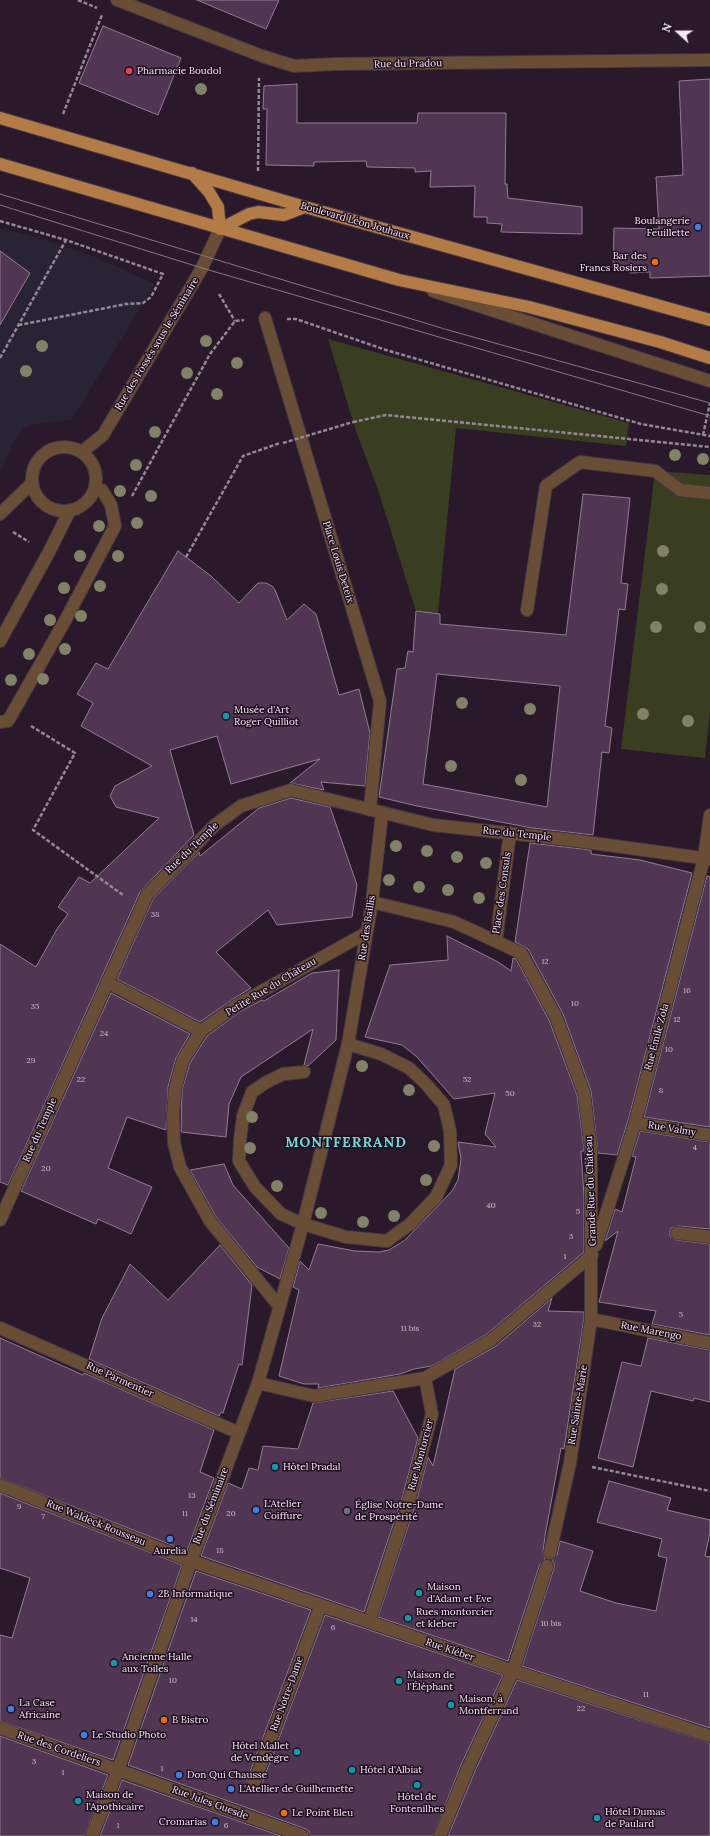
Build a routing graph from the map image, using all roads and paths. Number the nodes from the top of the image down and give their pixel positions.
1 (78, 0) edge
2 (117, 0) edge
3 (710, 60) edge
4 (259, 74) dead end
5 (62, 115) dead end
6 (0, 118) edge
7 (0, 164) edge
8 (258, 172) dead end
9 (192, 173) junction
10 (305, 207) junction
11 (0, 221) edge
12 (220, 229) junction
13 (66, 240) junction
14 (399, 280) junction
15 (219, 294) dead end
16 (265, 318) junction
17 (710, 320) edge
18 (235, 321) junction
19 (19, 325) junction
20 (0, 358) edge
21 (710, 358) edge
22 (710, 381) edge
23 (710, 403) edge
24 (703, 435) junction
25 (710, 436) edge
26 (710, 447) edge
27 (83, 451) junction
28 (32, 484) junction
29 (96, 490) junction
30 (710, 492) edge
31 (69, 512) junction
32 (0, 514) edge
33 (115, 526) junction
34 (12, 532) dead end
35 (49, 552) junction
36 (186, 557) dead end
37 (527, 610) dead end
38 (0, 641) edge
39 (11, 715) junction
40 (0, 722) edge
41 (376, 811) junction
42 (710, 815) edge
43 (510, 834) junction
44 (707, 859) edge
45 (372, 902) junction
46 (141, 907) junction
47 (366, 933) junction
48 (496, 941) junction
49 (107, 982) junction
50 (201, 1031) junction
51 (348, 1044) junction
52 (304, 1072) dead end
53 (635, 1123) junction
54 (710, 1135) edge
55 (0, 1220) edge
56 (303, 1224) junction
57 (677, 1233) dead end
58 (710, 1236) edge
59 (592, 1255) junction
60 (279, 1306) junction
61 (591, 1319) junction
62 (0, 1328) edge
63 (710, 1344) edge
64 (425, 1378) junction
65 (258, 1383) junction
66 (239, 1433) junction
67 (570, 1463) junction
68 (0, 1485) edge
69 (710, 1491) edge
70 (550, 1553) dead end
71 (191, 1561) junction
72 (547, 1566) dead end
73 (321, 1605) junction
74 (369, 1622) junction
75 (513, 1671) junction
76 (0, 1728) edge
77 (710, 1736) edge
78 (118, 1770) junction
79 (254, 1783) dead end
80 (92, 1836) edge
81 (303, 1836) edge
82 (440, 1836) edge

1 - 5 path
2 - 3 street, Rue du Pradou
4 - 8 path
6 - 9 main road, Boulevard Léon Jouhaux
7 - 12 main road
9 - 10 main road, Boulevard Léon Jouhaux
9 - 12 main road
10 - 12 main road
10 - 17 main road, Boulevard Léon Jouhaux
11 - 13 path
12 - 14 main road
12 - 27 street, Rue des Fossés sous le Séminaire
13 - 19 path
13 - 19 path
14 - 21 main road
14 - 22 street
15 - 18 path
16 - 18 path
16 - 24 path
16 - 41 street, Place Louis Deteix
18 - 33 path
19 - 20 path
23 - 24 path
24 - 25 path
26 - 36 path, bridge
27 - 28 street
27 - 29 street
28 - 31 street
28 - 32 street
29 - 31 street
29 - 33 street
30 - 37 street
31 - 35 street
33 - 39 street
34 - 35 path
35 - 38 street
39 - 40 street
39 - 46 path
41 - 43 street, Rue du Temple
41 - 45 street, Rue des Baillis
41 - 46 street, Rue du Temple
42 - 44 street, Rue Émile Zola
43 - 44 street, Rue du Temple
43 - 48 street, Place des Consuls
44 - 53 street, Rue Émile Zola
45 - 47 street, Rue des Baillis
45 - 48 street, Place des Consuls
46 - 49 street, Rue du Temple
47 - 50 street, Petite Rue du Château
47 - 51 street, Rue des Baillis
48 - 59 street, Grande Rue du Château
49 - 50 street
49 - 55 street, Rue du Temple
50 - 60 street, Petite Rue du Château
51 - 56 street, Rue des Baillis
51 - 56 street
52 - 56 street
53 - 54 street, Rue Valmy
53 - 59 street, Rue Émile Zola
56 - 60 street, Rue du Séminaire
57 - 58 street
59 - 61 street, Rue Sainte-Marie
59 - 64 street
60 - 65 street, Rue du Séminaire
61 - 63 street, Rue Marengo
61 - 67 street, Rue Sainte-Marie
62 - 66 street, Rue Parmentier
64 - 65 street
64 - 74 street, Rue Montorcier
65 - 66 street, Rue du Séminaire
66 - 71 street, Rue du Séminaire
67 - 69 path
67 - 70 street, Rue Sainte-Marie
68 - 71 street, Rue Waldeck Rousseau
71 - 73 street, Rue Kléber
71 - 78 street, Rue du Séminaire
72 - 75 street
73 - 74 street, Rue Kléber
73 - 79 street, Rue Notre-Dame
74 - 75 street, Rue Kléber
75 - 77 street, Rue Kléber
75 - 82 street
76 - 78 street, Rue des Cordeliers
78 - 80 street, Rue du Séminaire
78 - 81 street, Rue Jules Guesde

